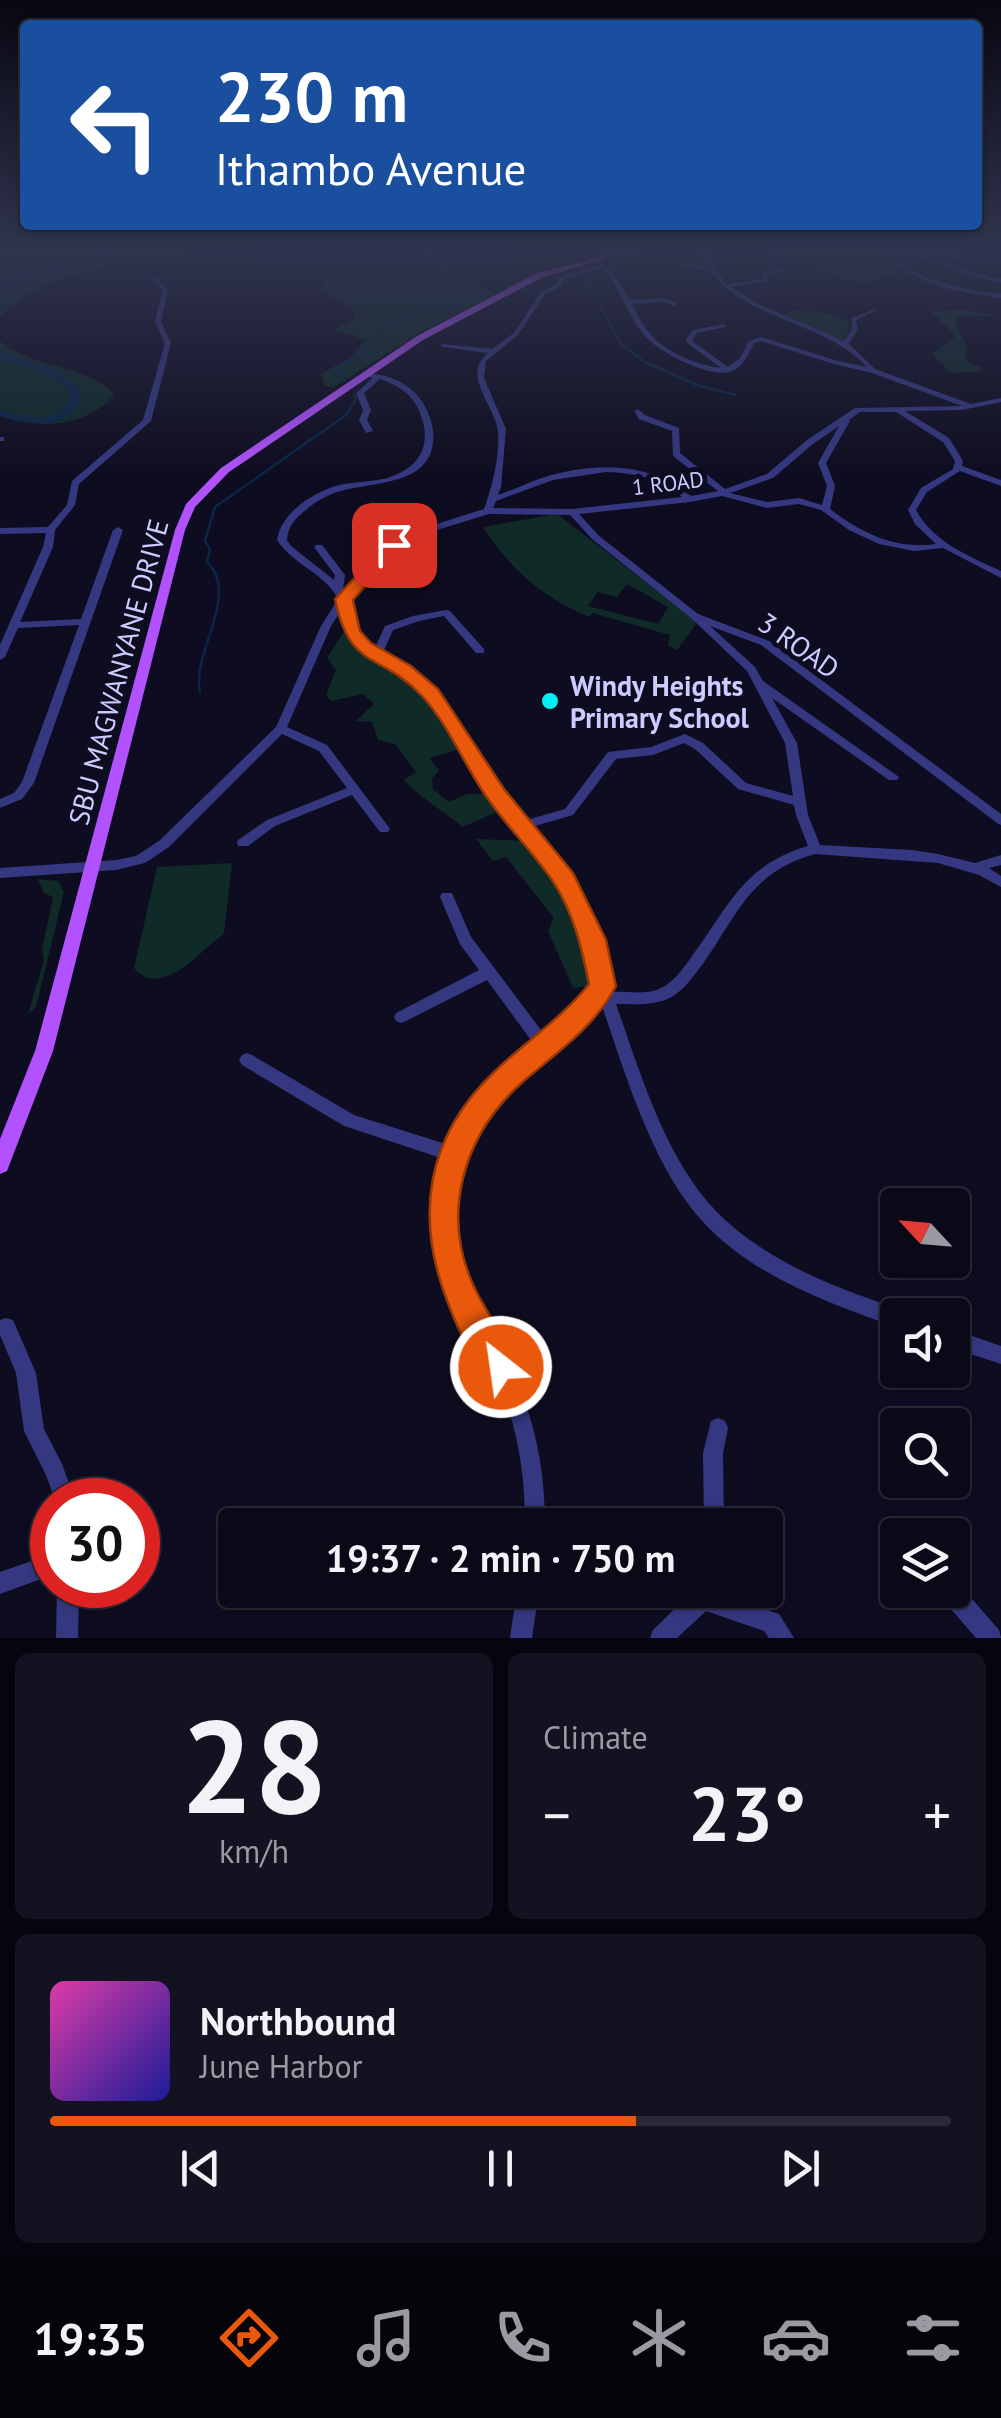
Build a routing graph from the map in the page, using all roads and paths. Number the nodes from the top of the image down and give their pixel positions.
1 (159, 323) edge
2 (447, 323) edge
3 (523, 323) edge
4 (639, 323) edge
5 (796, 323) edge
6 (854, 323) edge
7 (724, 326) dead end
8 (845, 344) junction
9 (444, 345) dead end
10 (490, 351) junction
11 (728, 370) junction
12 (874, 371) junction
13 (372, 375) junction
14 (1000, 401) edge
15 (973, 407) junction
16 (638, 411) dead end
17 (899, 411) junction
18 (846, 418) junction
19 (369, 430) dead end
20 (959, 468) junction
21 (1001, 483) edge
22 (722, 493) junction
23 (493, 499) junction
24 (690, 500) junction
25 (824, 508) junction
26 (488, 511) junction
27 (572, 512) junction
28 (118, 530) dead end
29 (51, 531) junction
30 (0, 532) edge
31 (946, 545) junction
32 (320, 547) dead end
33 (1001, 575) edge
34 (340, 594) junction
35 (694, 616) junction
36 (86, 622) junction
37 (14, 626) junction
38 (480, 651) dead end
39 (377, 655) junction
40 (0, 657) edge
41 (760, 684) junction
42 (281, 729) junction
43 (893, 777) dead end
44 (354, 790) junction
45 (800, 802) junction
46 (0, 804) edge
47 (1001, 820) edge
48 (521, 826) junction
49 (384, 829) dead end
50 (243, 843) dead end
51 (815, 849) junction
52 (1001, 860) edge
53 (91, 868) junction
54 (974, 868) junction
55 (0, 874) edge
56 (1001, 882) edge
57 (447, 897) dead end
58 (489, 972) junction
59 (605, 992) junction
60 (401, 1017) dead end
61 (546, 1048) junction
62 (247, 1060) dead end
63 (454, 1154) junction
64 (0, 1164) edge
65 (880, 1312) edge
66 (6, 1327) dead end
67 (970, 1344) edge
68 (1001, 1355) edge
69 (718, 1428) dead end
70 (57, 1478) edge
71 (535, 1508) edge
72 (714, 1508) edge
73 (30, 1573) edge
74 (0, 1583) edge
75 (68, 1608) edge
76 (525, 1608) edge
77 (692, 1608) edge
78 (740, 1608) edge
79 (965, 1608) edge
80 (67, 1638) edge
81 (521, 1638) edge
82 (660, 1638) edge
83 (783, 1638) edge
84 (992, 1638) edge

1 - 29 street
2 - 13 main road, SBU MAGWANYANE DRIVE
3 - 10 street
4 - 11 street
5 - 8 street
6 - 8 street
7 - 11 street
8 - 12 street
9 - 10 street
10 - 23 street
11 - 12 street
12 - 15 street
13 - 19 street
13 - 34 street
13 - 53 main road, SBU MAGWANYANE DRIVE
14 - 15 street, 1 ROAD
15 - 17 street, 1 ROAD
16 - 22 street
17 - 18 street, 1 ROAD
17 - 20 street
18 - 22 street, 1 ROAD
18 - 25 street
20 - 21 street
20 - 31 street
22 - 24 street, 1 ROAD
22 - 25 street
23 - 24 street
23 - 26 street
24 - 27 street, 1 ROAD
25 - 31 street
26 - 27 street, 1 ROAD
26 - 34 street, 1 ROAD
27 - 35 street, 3 ROAD
28 - 36 street
29 - 30 street
29 - 37 street
31 - 33 street
32 - 34 street
34 - 39 street
34 - 42 street, 1 ROAD
35 - 41 street
35 - 47 street, 3 ROAD
36 - 37 street
36 - 46 street
37 - 40 street
38 - 39 street
39 - 48 street
41 - 43 street
41 - 45 street
42 - 44 street
42 - 53 street
44 - 49 street
44 - 50 street
45 - 48 street
45 - 51 street
48 - 59 street
51 - 54 street
51 - 59 street
52 - 54 street
53 - 55 street
53 - 64 main road, SBU MAGWANYANE DRIVE
54 - 56 street
57 - 58 street
58 - 60 street
58 - 61 street
59 - 61 street
59 - 65 street
61 - 63 street
62 - 63 street
63 - 71 street
66 - 70 street
67 - 68 street
69 - 72 street
73 - 74 street
75 - 80 street
76 - 81 street
77 - 82 street
78 - 83 street
79 - 84 street

